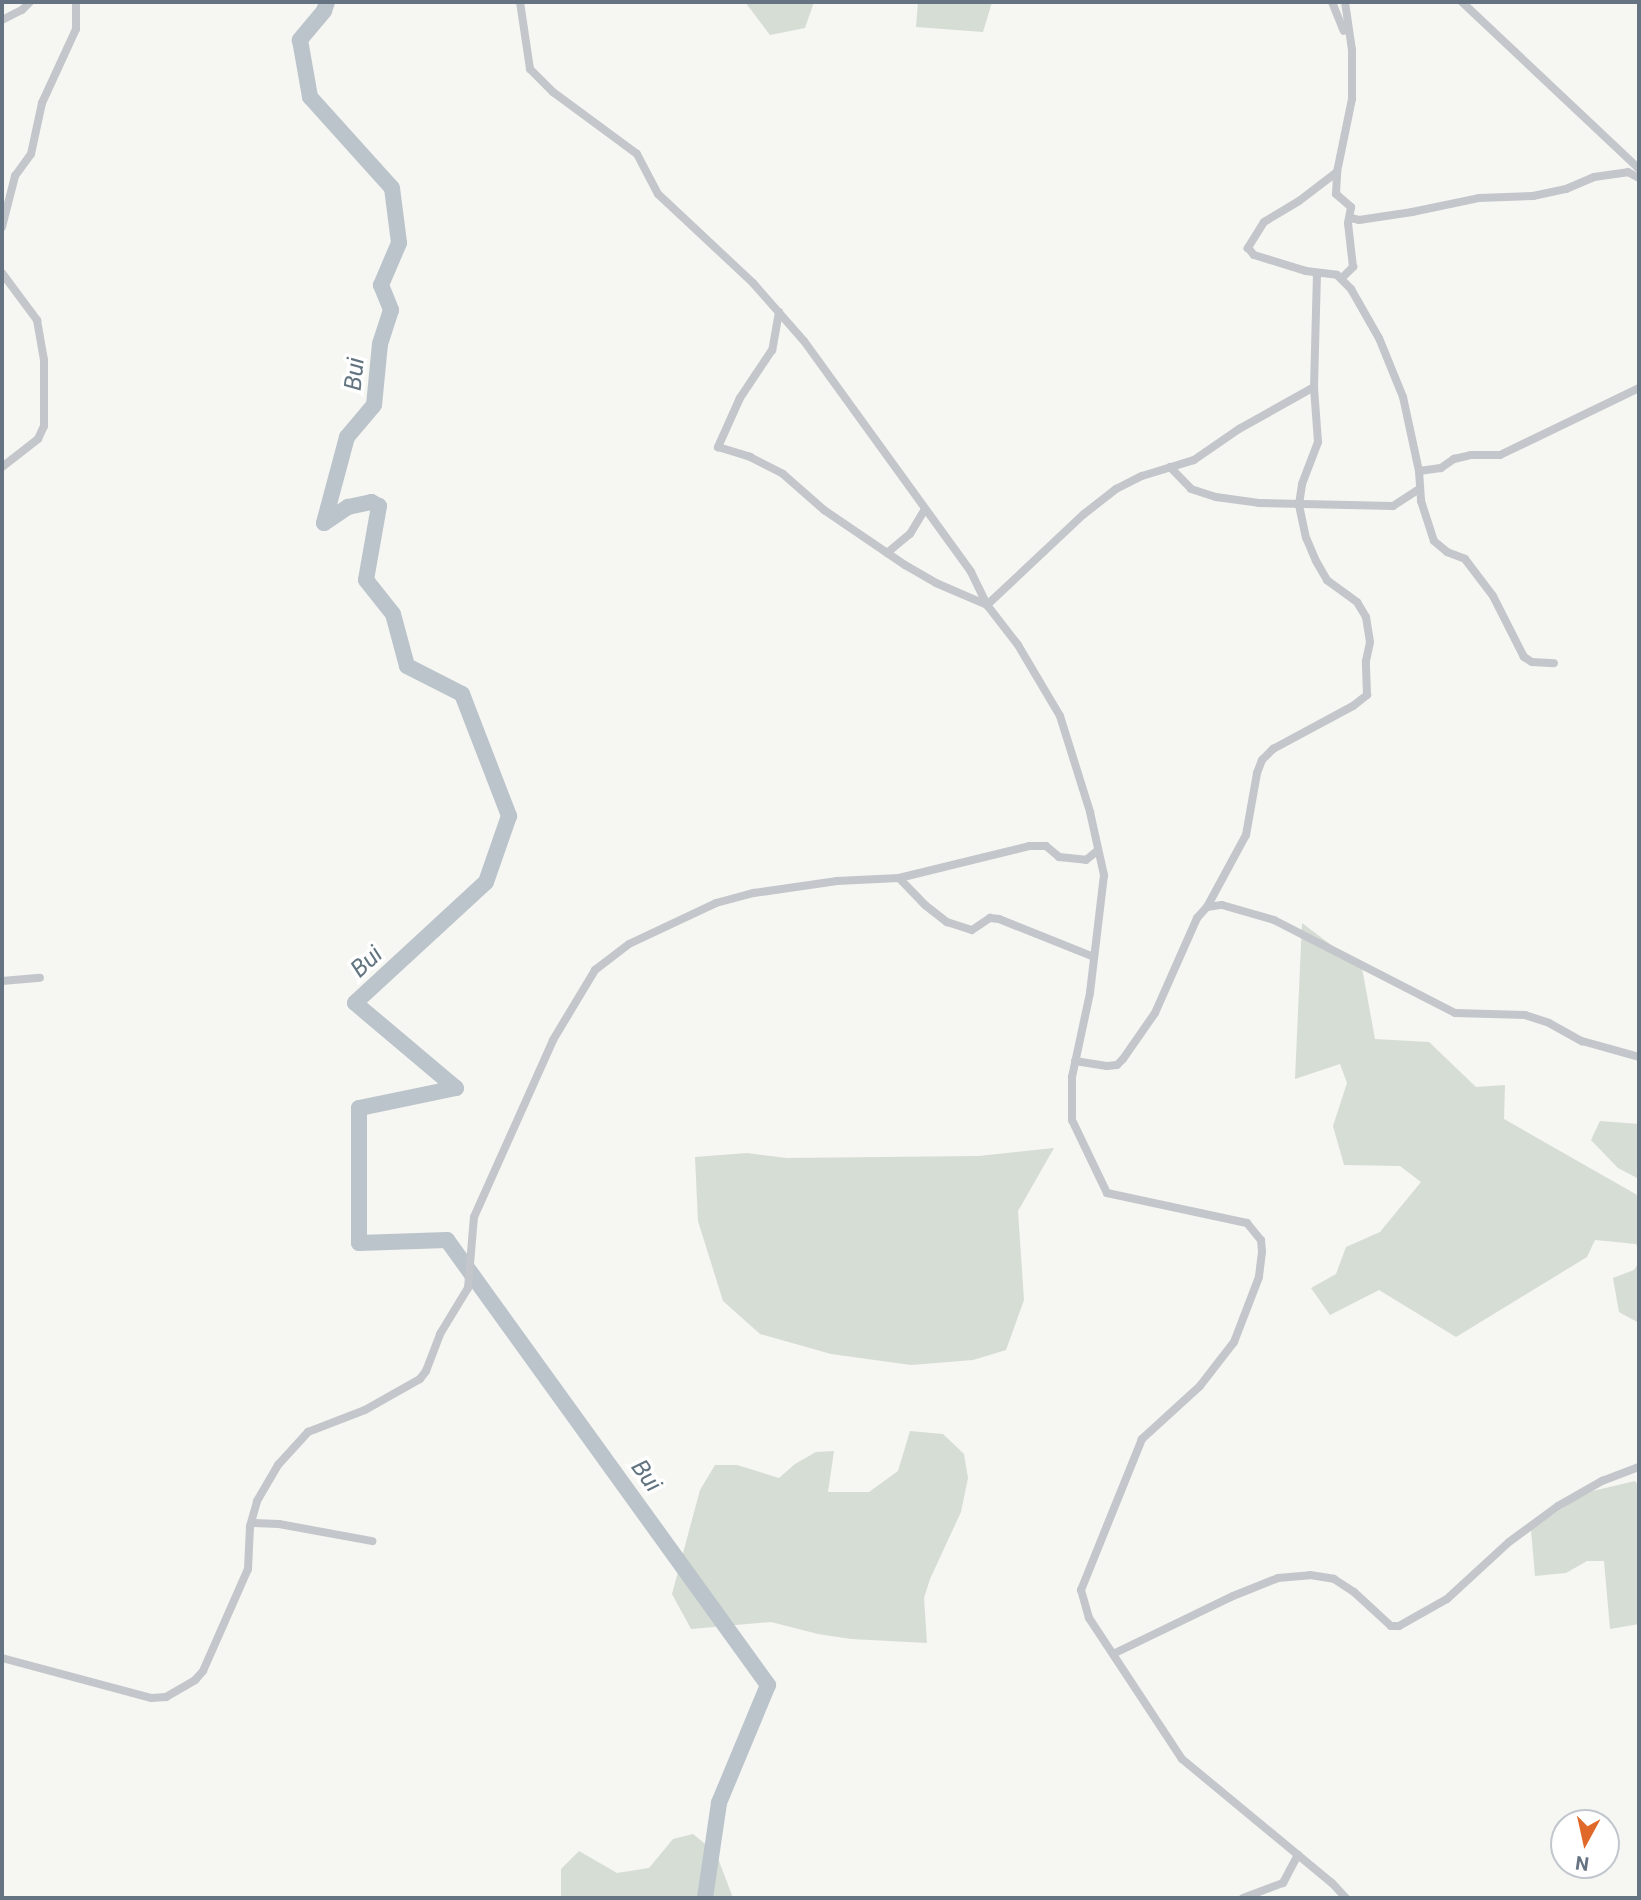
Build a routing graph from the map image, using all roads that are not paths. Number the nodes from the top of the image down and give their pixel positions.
1 (30, 2) edge
2 (76, 2) edge
3 (520, 2) edge
4 (1332, 2) edge
5 (1345, 2) edge
6 (1462, 2) edge
7 (2, 20) edge
8 (1352, 50) junction
9 (1639, 169) edge
10 (1337, 172) junction
11 (1639, 178) edge
12 (1351, 218) junction
13 (2, 227) edge
14 (2, 273) edge
15 (1317, 273) junction
16 (1342, 278) junction
17 (779, 312) junction
18 (1314, 387) junction
19 (1639, 388) edge
20 (2, 467) edge
21 (1170, 467) junction
22 (1419, 471) junction
23 (1419, 489) junction
24 (1300, 504) junction
25 (924, 511) junction
26 (887, 553) junction
27 (988, 605) junction
28 (1554, 663) dead end
29 (1097, 851) junction
30 (900, 878) junction
31 (1207, 908) junction
32 (1094, 957) junction
33 (40, 978) dead end
34 (2, 982) edge
35 (1639, 1057) edge
36 (1075, 1061) junction
37 (1639, 1467) edge
38 (252, 1523) junction
39 (372, 1541) dead end
40 (1113, 1654) junction
41 (2, 1658) edge
42 (1298, 1855) junction
43 (1243, 1898) edge
44 (1346, 1898) edge

1 - 7 street
2 - 13 street
3 - 17 street
4 - 8 street
5 - 8 street
6 - 9 street
8 - 10 street
10 - 12 street
10 - 15 street
11 - 12 street
12 - 16 street
14 - 20 street
15 - 16 street
15 - 18 street
16 - 22 street
17 - 25 street
17 - 26 street
18 - 21 street
18 - 24 street
19 - 22 street
21 - 24 street
21 - 27 street
22 - 23 street
23 - 24 street
23 - 28 street
24 - 31 street
25 - 26 street
25 - 27 street
26 - 27 street
27 - 29 street
29 - 30 street
29 - 32 street
30 - 32 street
30 - 38 street
31 - 35 street
31 - 36 street
32 - 36 street
33 - 34 street
36 - 40 street
37 - 40 street
38 - 39 street
38 - 41 street
40 - 42 street
42 - 43 street
42 - 44 street

